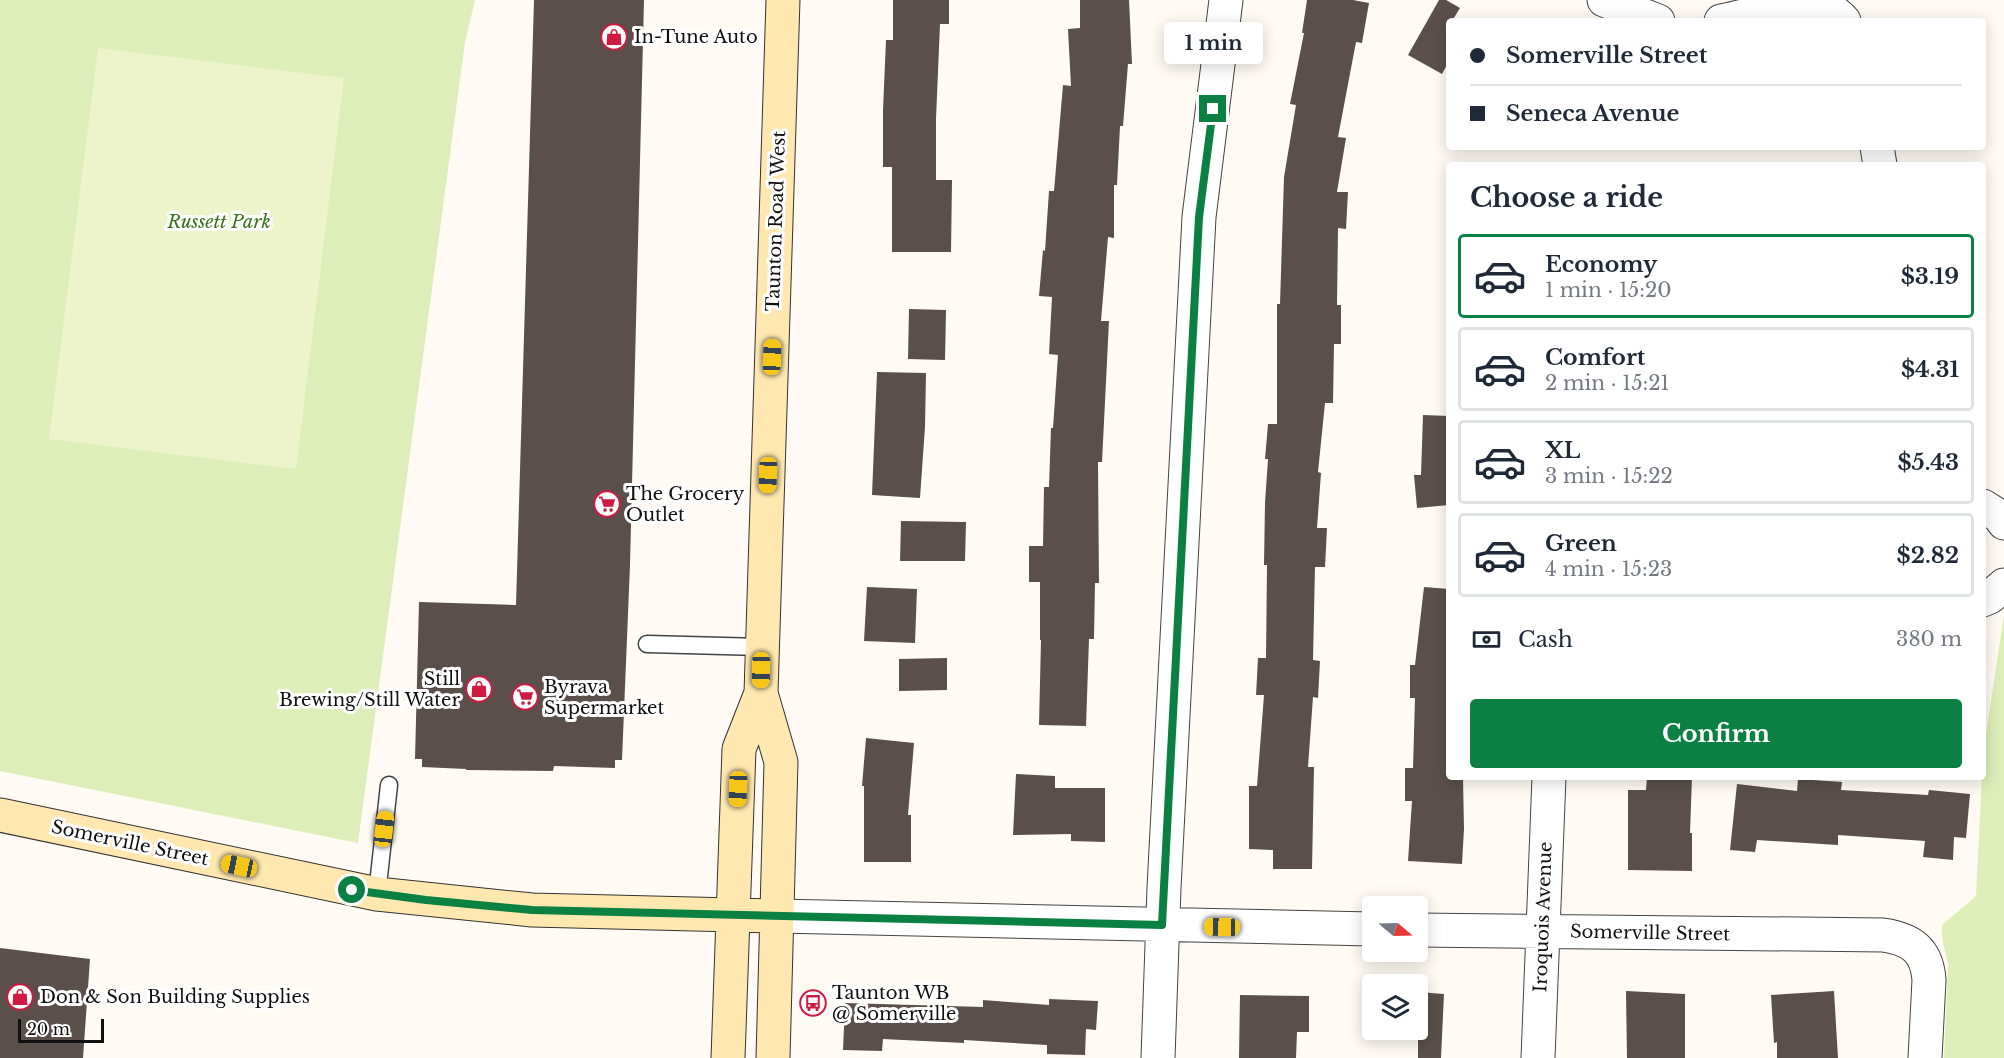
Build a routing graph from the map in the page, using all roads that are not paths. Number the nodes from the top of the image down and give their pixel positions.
1 (783, 0) edge
2 (1226, 0) edge
3 (1604, 0) edge
4 (1650, 18) edge
5 (1736, 18) edge
6 (1841, 18) edge
7 (1986, 508) edge
8 (2004, 523) edge
9 (2004, 585) edge
10 (1986, 599) edge
11 (647, 644) dead end
12 (762, 647) junction
13 (761, 693) junction
14 (1549, 780) edge
15 (388, 785) dead end
16 (0, 815) edge
17 (377, 894) junction
18 (733, 915) junction
19 (777, 916) junction
20 (1162, 925) junction
21 (1362, 929) edge
22 (1428, 930) edge
23 (1543, 932) junction
24 (728, 1058) edge
25 (773, 1058) edge
26 (1158, 1058) edge
27 (1538, 1058) edge
28 (1925, 1058) edge

1 - 12 main road, Taunton Road West
2 - 20 street
3 - 4 street
5 - 6 street
7 - 8 street
9 - 10 street
11 - 12 lane
12 - 13 main road, Taunton Road West
13 - 18 main road, Taunton Road West
13 - 19 main road, Taunton Road West
14 - 23 street, Iroquois Avenue
15 - 17 lane
16 - 17 main road, Somerville Street
17 - 18 main road, Somerville Street
18 - 19 main road, Somerville Street
18 - 24 main road, Taunton Road West
19 - 20 street, Somerville Street
19 - 25 main road, Taunton Road West
20 - 21 street, Somerville Street
20 - 26 street
22 - 23 street, Somerville Street
23 - 27 street, Iroquois Avenue
23 - 28 street, Somerville Street

